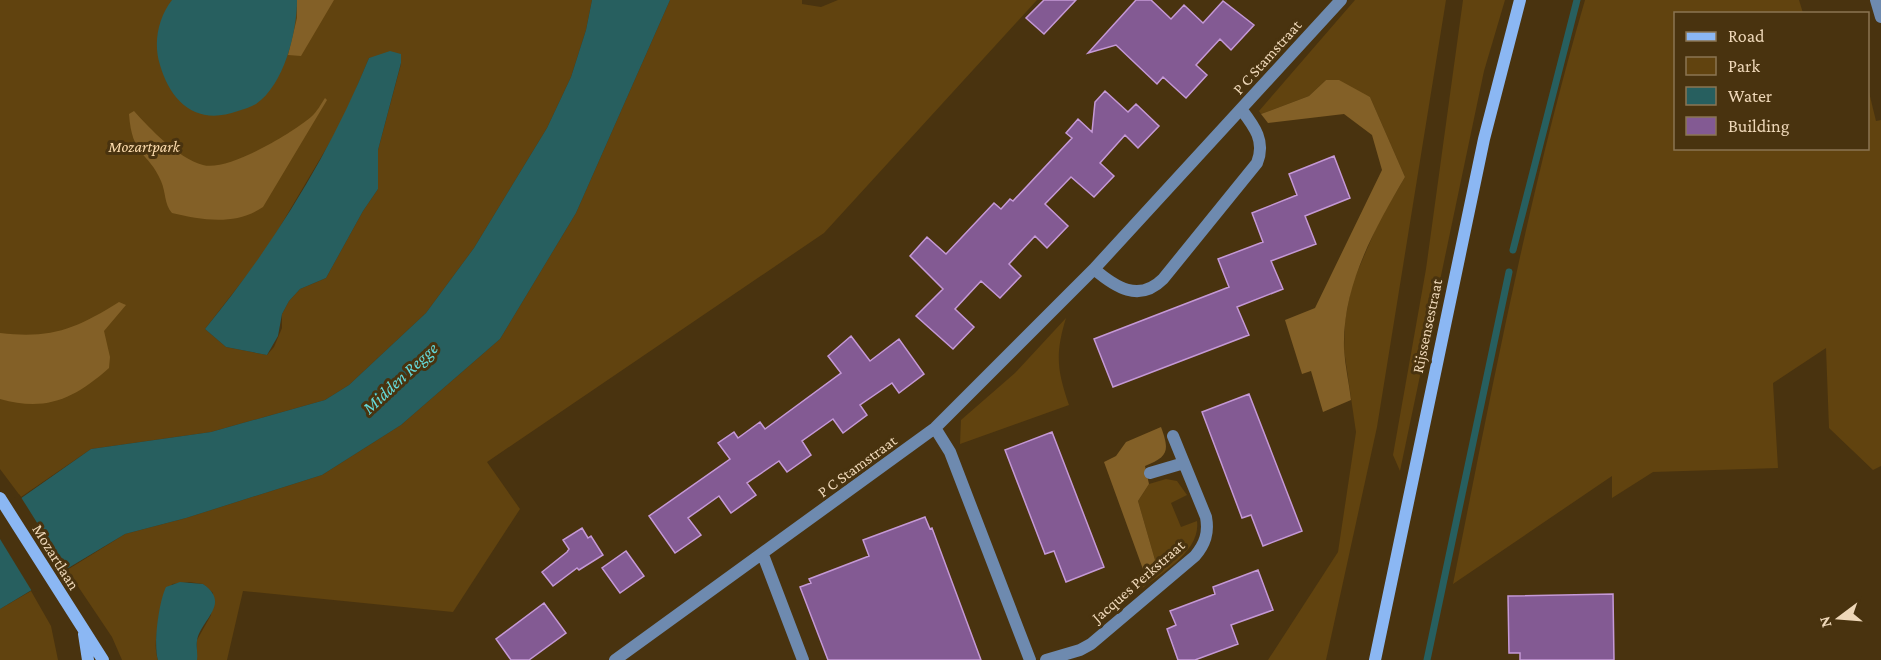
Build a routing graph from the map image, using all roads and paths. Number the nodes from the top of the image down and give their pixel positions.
1 (1341, 0) edge
2 (1520, 0) edge
3 (1876, 0) edge
4 (1881, 17) edge
5 (1241, 109) junction
6 (1094, 269) junction
7 (935, 428) junction
8 (1173, 436) dead end
9 (1184, 463) junction
10 (1150, 473) dead end
11 (0, 498) edge
12 (763, 555) junction
13 (84, 632) junction
14 (88, 660) edge
15 (103, 660) edge
16 (615, 660) edge
17 (803, 660) edge
18 (1030, 660) edge
19 (1046, 660) edge
20 (1375, 660) edge

1 - 5 street, P C Stamstraat
2 - 20 main road, Rijssensestraat
3 - 4 street
5 - 6 street, P C Stamstraat
5 - 6 street, P C Stamstraat
6 - 7 street, P C Stamstraat
7 - 12 street, P C Stamstraat
7 - 18 street
8 - 9 street, Jacques Perkstraat
9 - 10 street
9 - 19 street, Jacques Perkstraat
11 - 13 main road, Mozartlaan
12 - 16 street, P C Stamstraat
12 - 17 street
13 - 14 main road, Mozartlaan
13 - 15 main road, Mozartlaan

